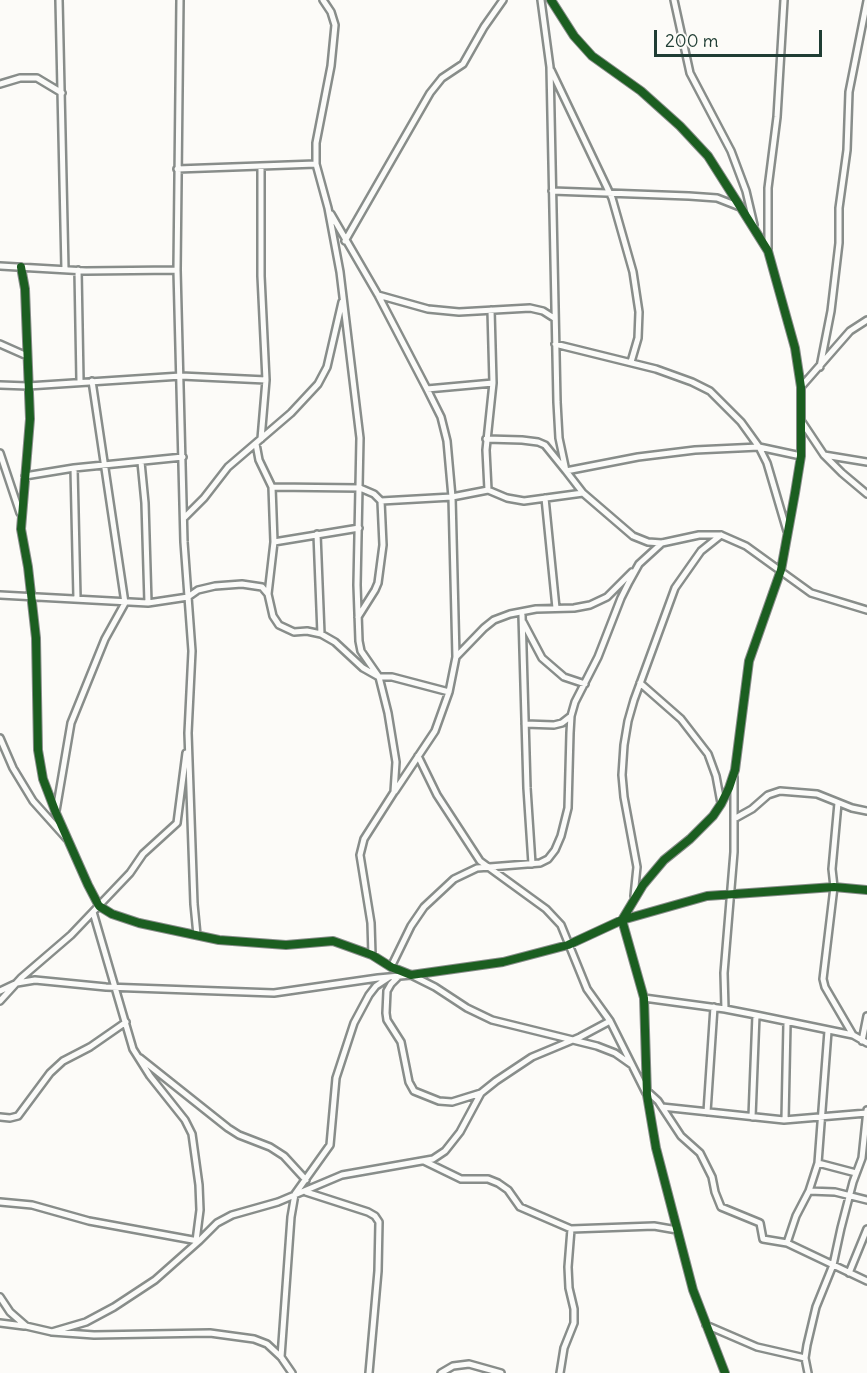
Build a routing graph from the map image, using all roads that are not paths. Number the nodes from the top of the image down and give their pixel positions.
1 (59, 0) edge
2 (180, 0) edge
3 (323, 0) edge
4 (503, 0) edge
5 (541, 0) edge
6 (551, 0) edge
7 (674, 0) edge
8 (784, 0) edge
9 (867, 1) edge
10 (550, 67) junction
11 (0, 84) edge
12 (62, 93) junction
13 (316, 164) junction
14 (261, 166) junction
15 (177, 169) junction
16 (552, 191) junction
17 (608, 192) junction
18 (328, 208) junction
19 (741, 208) junction
20 (755, 229) junction
21 (345, 241) junction
22 (768, 251) junction
23 (0, 266) edge
24 (21, 267) junction
25 (65, 269) junction
26 (78, 270) junction
27 (177, 270) junction
28 (378, 295) junction
29 (343, 297) junction
30 (491, 310) junction
31 (554, 318) junction
32 (867, 320) edge
33 (0, 344) edge
34 (555, 344) junction
35 (27, 356) junction
36 (631, 362) junction
37 (820, 367) junction
38 (181, 376) junction
39 (266, 380) junction
40 (80, 381) junction
41 (93, 381) junction
42 (493, 383) junction
43 (0, 386) edge
44 (28, 386) junction
45 (801, 387) junction
46 (427, 389) junction
47 (801, 421) junction
48 (261, 439) junction
49 (486, 440) junction
50 (256, 444) junction
51 (759, 447) junction
52 (0, 453) edge
53 (824, 455) junction
54 (801, 456) junction
55 (183, 457) junction
56 (141, 462) junction
57 (867, 462) edge
58 (105, 465) junction
59 (74, 468) junction
60 (566, 471) junction
61 (25, 476) junction
62 (272, 487) junction
63 (360, 488) junction
64 (488, 490) junction
65 (583, 493) junction
66 (867, 494) edge
67 (452, 497) junction
68 (545, 498) junction
69 (381, 501) junction
70 (21, 514) junction
71 (184, 518) junction
72 (359, 528) junction
73 (787, 533) junction
74 (316, 534) junction
75 (721, 535) junction
76 (274, 542) junction
77 (662, 543) junction
78 (639, 564) junction
79 (781, 570) junction
80 (268, 594) junction
81 (0, 595) edge
82 (31, 596) junction
83 (188, 597) junction
84 (77, 598) junction
85 (125, 603) junction
86 (148, 603) junction
87 (556, 608) junction
88 (867, 610) edge
89 (519, 614) junction
90 (358, 618) junction
91 (321, 634) junction
92 (456, 657) junction
93 (379, 677) junction
94 (640, 683) junction
95 (585, 684) junction
96 (449, 692) junction
97 (572, 716) junction
98 (525, 724) junction
99 (188, 733) junction
100 (0, 738) edge
101 (417, 756) junction
102 (735, 770) junction
103 (394, 792) junction
104 (838, 803) junction
105 (721, 804) junction
106 (867, 811) edge
107 (56, 813) junction
108 (734, 819) junction
109 (70, 843) junction
110 (532, 864) junction
111 (488, 867) junction
112 (834, 887) junction
113 (867, 890) edge
114 (730, 893) junction
115 (633, 900) junction
116 (99, 906) junction
117 (93, 912) junction
118 (622, 920) junction
119 (197, 935) junction
120 (568, 945) junction
121 (372, 955) junction
122 (391, 968) junction
123 (411, 975) junction
124 (400, 976) junction
125 (390, 977) junction
126 (16, 983) junction
127 (114, 987) junction
128 (0, 991) edge
129 (644, 998) junction
130 (0, 1001) edge
131 (714, 1007) junction
132 (725, 1009) junction
133 (756, 1015) junction
134 (867, 1016) edge
135 (610, 1021) junction
136 (126, 1022) junction
137 (788, 1023) junction
138 (828, 1031) junction
139 (853, 1035) junction
140 (571, 1040) junction
141 (864, 1042) edge
142 (136, 1054) junction
143 (632, 1065) junction
144 (481, 1093) junction
145 (647, 1093) junction
146 (662, 1107) junction
147 (707, 1112) junction
148 (867, 1112) edge
149 (821, 1116) junction
150 (0, 1117) edge
151 (752, 1117) junction
152 (785, 1120) junction
153 (424, 1161) junction
154 (818, 1163) junction
155 (856, 1173) junction
156 (306, 1180) junction
157 (305, 1191) junction
158 (809, 1191) junction
159 (295, 1194) junction
160 (849, 1196) junction
161 (867, 1200) edge
162 (0, 1202) edge
163 (571, 1229) junction
164 (867, 1229) edge
165 (676, 1230) junction
166 (198, 1241) junction
167 (788, 1243) junction
168 (833, 1265) junction
169 (849, 1273) junction
170 (867, 1281) edge
171 (0, 1297) edge
172 (0, 1323) edge
173 (706, 1325) junction
174 (26, 1326) junction
175 (52, 1332) junction
176 (281, 1357) junction
177 (805, 1358) junction
178 (290, 1372) edge
179 (369, 1373) edge
180 (441, 1373) edge
181 (501, 1373) edge
182 (560, 1373) edge
183 (725, 1373) edge
184 (808, 1373) edge

1 - 12 street
2 - 15 street
3 - 13 street
4 - 21 street
5 - 10 street
6 - 19 street
7 - 20 street
8 - 22 street
9 - 37 street
10 - 16 street
10 - 17 street
11 - 12 street
12 - 25 street
13 - 14 street
13 - 18 street
14 - 15 street
14 - 39 street
15 - 27 street
16 - 17 street
16 - 31 street
17 - 19 street
17 - 36 street
18 - 21 street
18 - 29 street
19 - 20 street
20 - 22 street
21 - 28 street
22 - 45 street
23 - 24 street
24 - 25 street
24 - 35 street
25 - 26 street
26 - 27 street
26 - 40 street
27 - 38 street
28 - 30 street
28 - 46 street
29 - 48 street
29 - 63 street
30 - 31 street
30 - 42 street
31 - 34 street
32 - 37 street
33 - 35 street
34 - 36 street
34 - 60 street
35 - 44 street
36 - 51 street
37 - 45 street
38 - 39 street
38 - 41 street
38 - 55 street
39 - 48 street
40 - 41 street
40 - 44 street
41 - 58 street
42 - 46 street
42 - 49 street
43 - 44 street
44 - 61 street
45 - 47 street
46 - 67 street
47 - 53 street
47 - 54 street
48 - 50 street
49 - 60 street
49 - 64 street
50 - 62 street
50 - 71 street
51 - 54 street
51 - 60 street
51 - 73 street
52 - 70 street
53 - 57 street
53 - 66 street
54 - 73 street
55 - 56 street
55 - 71 street
56 - 58 street
56 - 86 street
58 - 59 street
58 - 85 street
59 - 61 street
59 - 84 street
60 - 65 street
61 - 70 street
62 - 63 street
62 - 76 street
63 - 69 street
63 - 72 street
64 - 67 street
64 - 68 street
65 - 68 street
65 - 77 street
67 - 69 street
67 - 92 street
68 - 87 street
69 - 90 street
70 - 82 street
71 - 83 street
72 - 74 street
72 - 90 street
73 - 79 street
74 - 76 street
74 - 91 street
75 - 77 street
75 - 79 street
75 - 94 street
76 - 80 street
77 - 78 street
78 - 87 street
78 - 95 street
79 - 88 street
79 - 102 street
80 - 83 street
80 - 91 street
81 - 82 street
82 - 84 street
82 - 107 street
83 - 86 street
83 - 99 street
84 - 85 street
85 - 86 street
85 - 107 street
87 - 89 street
89 - 92 street
89 - 95 street
89 - 98 street
90 - 93 street
91 - 93 street
92 - 96 street
93 - 96 street
93 - 103 street
94 - 105 street
94 - 115 street
95 - 97 street
96 - 101 street
97 - 98 street
97 - 110 street
98 - 110 street
99 - 116 street
99 - 119 street
100 - 109 street
101 - 103 street
101 - 111 street
102 - 105 street
102 - 108 street
103 - 121 street
104 - 106 street
104 - 108 street
104 - 112 street
105 - 115 street
107 - 109 street
108 - 114 street
109 - 116 street
110 - 111 street
111 - 120 street
111 - 122 street
112 - 113 street
112 - 114 street
112 - 139 street
114 - 118 street
114 - 132 street
115 - 118 street
116 - 117 street
116 - 119 street
117 - 126 street
117 - 127 street
118 - 120 street
118 - 129 street
119 - 121 street
120 - 123 street
120 - 135 street
121 - 122 street
122 - 123 street
123 - 124 street
123 - 140 street
124 - 125 street
124 - 144 street
125 - 127 street
125 - 156 street
126 - 127 street
126 - 128 street
126 - 130 street
127 - 136 street
129 - 131 street
129 - 145 street
131 - 132 street
131 - 147 street
132 - 133 street
133 - 137 street
133 - 151 street
134 - 141 street
135 - 140 street
135 - 143 street
136 - 142 street
136 - 150 street
137 - 138 street
137 - 152 street
138 - 139 street
138 - 149 street
139 - 141 street
140 - 143 street
140 - 144 street
142 - 156 street
142 - 166 street
143 - 145 street
144 - 153 street
145 - 146 street
145 - 165 street
146 - 147 street
146 - 167 street
147 - 151 street
148 - 149 street
148 - 155 street
149 - 152 street
149 - 154 street
151 - 152 street
153 - 157 street
153 - 163 street
154 - 155 street
154 - 158 street
155 - 160 street
156 - 159 street
157 - 159 street
157 - 179 street
158 - 160 street
158 - 167 street
159 - 166 street
159 - 176 street
160 - 161 street
160 - 168 street
162 - 166 street
163 - 165 street
163 - 182 street
164 - 169 street
165 - 173 street
166 - 175 street
167 - 168 street
168 - 169 street
168 - 177 street
169 - 170 street
171 - 174 street
172 - 174 street
173 - 177 street
173 - 183 street
174 - 175 street
175 - 176 street
176 - 178 street
177 - 184 street
180 - 181 street

